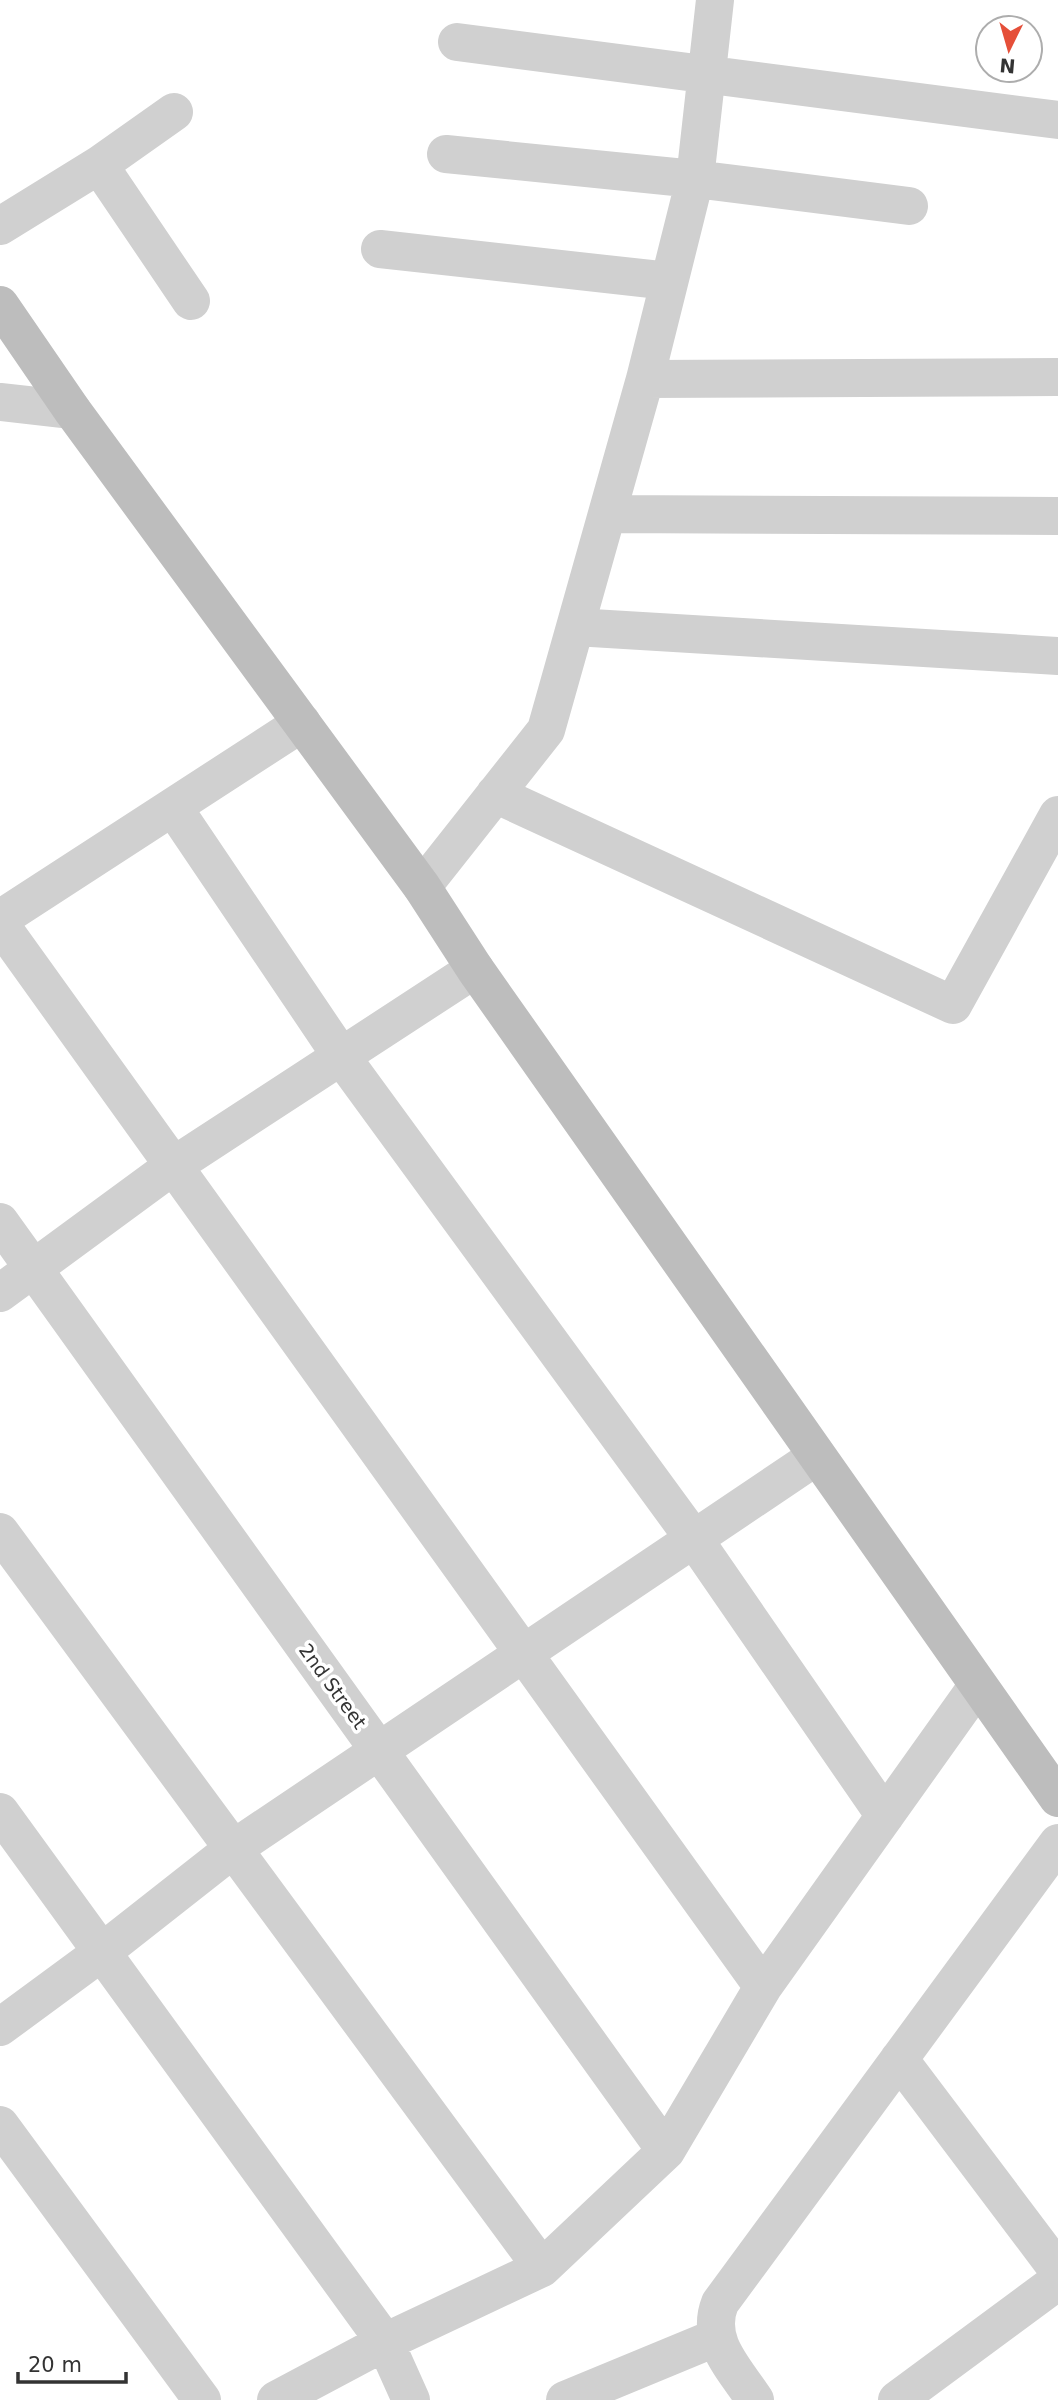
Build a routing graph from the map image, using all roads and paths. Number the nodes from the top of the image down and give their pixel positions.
1 (715, 0) edge
2 (457, 41) dead end
3 (709, 76) junction
4 (174, 112) dead end
5 (1058, 120) edge
6 (446, 154) dead end
7 (99, 165) junction
8 (695, 179) junction
9 (909, 206) dead end
10 (0, 226) edge
11 (380, 249) dead end
12 (669, 281) junction
13 (191, 301) dead end
14 (0, 304) edge
15 (1058, 377) edge
16 (645, 379) junction
17 (0, 402) edge
18 (72, 411) junction
19 (607, 514) junction
20 (1058, 516) edge
21 (575, 628) junction
22 (1058, 656) edge
23 (302, 723) junction
24 (495, 794) junction
25 (173, 807) junction
26 (1058, 816) edge
27 (422, 887) junction
28 (0, 922) edge
29 (475, 969) junction
30 (341, 1056) junction
31 (173, 1166) junction
32 (0, 1222) edge
33 (34, 1269) junction
34 (0, 1293) edge
35 (817, 1455) junction
36 (0, 1532) edge
37 (694, 1539) junction
38 (523, 1653) junction
39 (978, 1685) junction
40 (379, 1750) junction
41 (1057, 1793) edge
42 (0, 1812) edge
43 (885, 1816) junction
44 (1058, 1843) edge
45 (233, 1849) junction
46 (102, 1952) junction
47 (763, 1987) junction
48 (0, 2027) edge
49 (899, 2059) junction
50 (0, 2125) edge
51 (666, 2151) junction
52 (541, 2268) junction
53 (1058, 2270) edge
54 (1058, 2281) edge
55 (715, 2338) junction
56 (385, 2342) junction
57 (202, 2400) edge
58 (276, 2400) edge
59 (411, 2400) edge
60 (565, 2400) edge
61 (755, 2400) edge
62 (897, 2400) edge

1 - 3 street
2 - 3 street
3 - 5 street
3 - 8 street
4 - 7 street
6 - 8 street
7 - 10 street
7 - 13 street
8 - 9 street
8 - 12 street
11 - 12 street
12 - 16 street
14 - 18 street
15 - 16 street
16 - 19 street
17 - 18 street
18 - 23 street
19 - 20 street
19 - 21 street
21 - 22 street
21 - 24 street
23 - 25 street
23 - 27 street
24 - 26 street
24 - 27 street
25 - 28 street
25 - 30 street
27 - 29 street
28 - 31 street
29 - 30 street
29 - 35 street
30 - 31 street
30 - 37 street
31 - 33 street
31 - 38 street
32 - 33 street, 2nd Street
33 - 34 street
33 - 40 street, 2nd Street
35 - 37 street
35 - 39 street
36 - 45 street
37 - 38 street
37 - 43 street
38 - 40 street
38 - 47 street
39 - 41 street
39 - 43 street
40 - 45 street
40 - 51 street, 2nd Street
42 - 46 street
43 - 47 street
44 - 49 street
45 - 46 street
45 - 52 street
46 - 48 street
46 - 56 street
47 - 51 street
49 - 53 street
49 - 55 street
50 - 57 street
51 - 52 street
52 - 56 street
54 - 62 street
55 - 60 street
55 - 61 street
56 - 58 street
56 - 59 street

